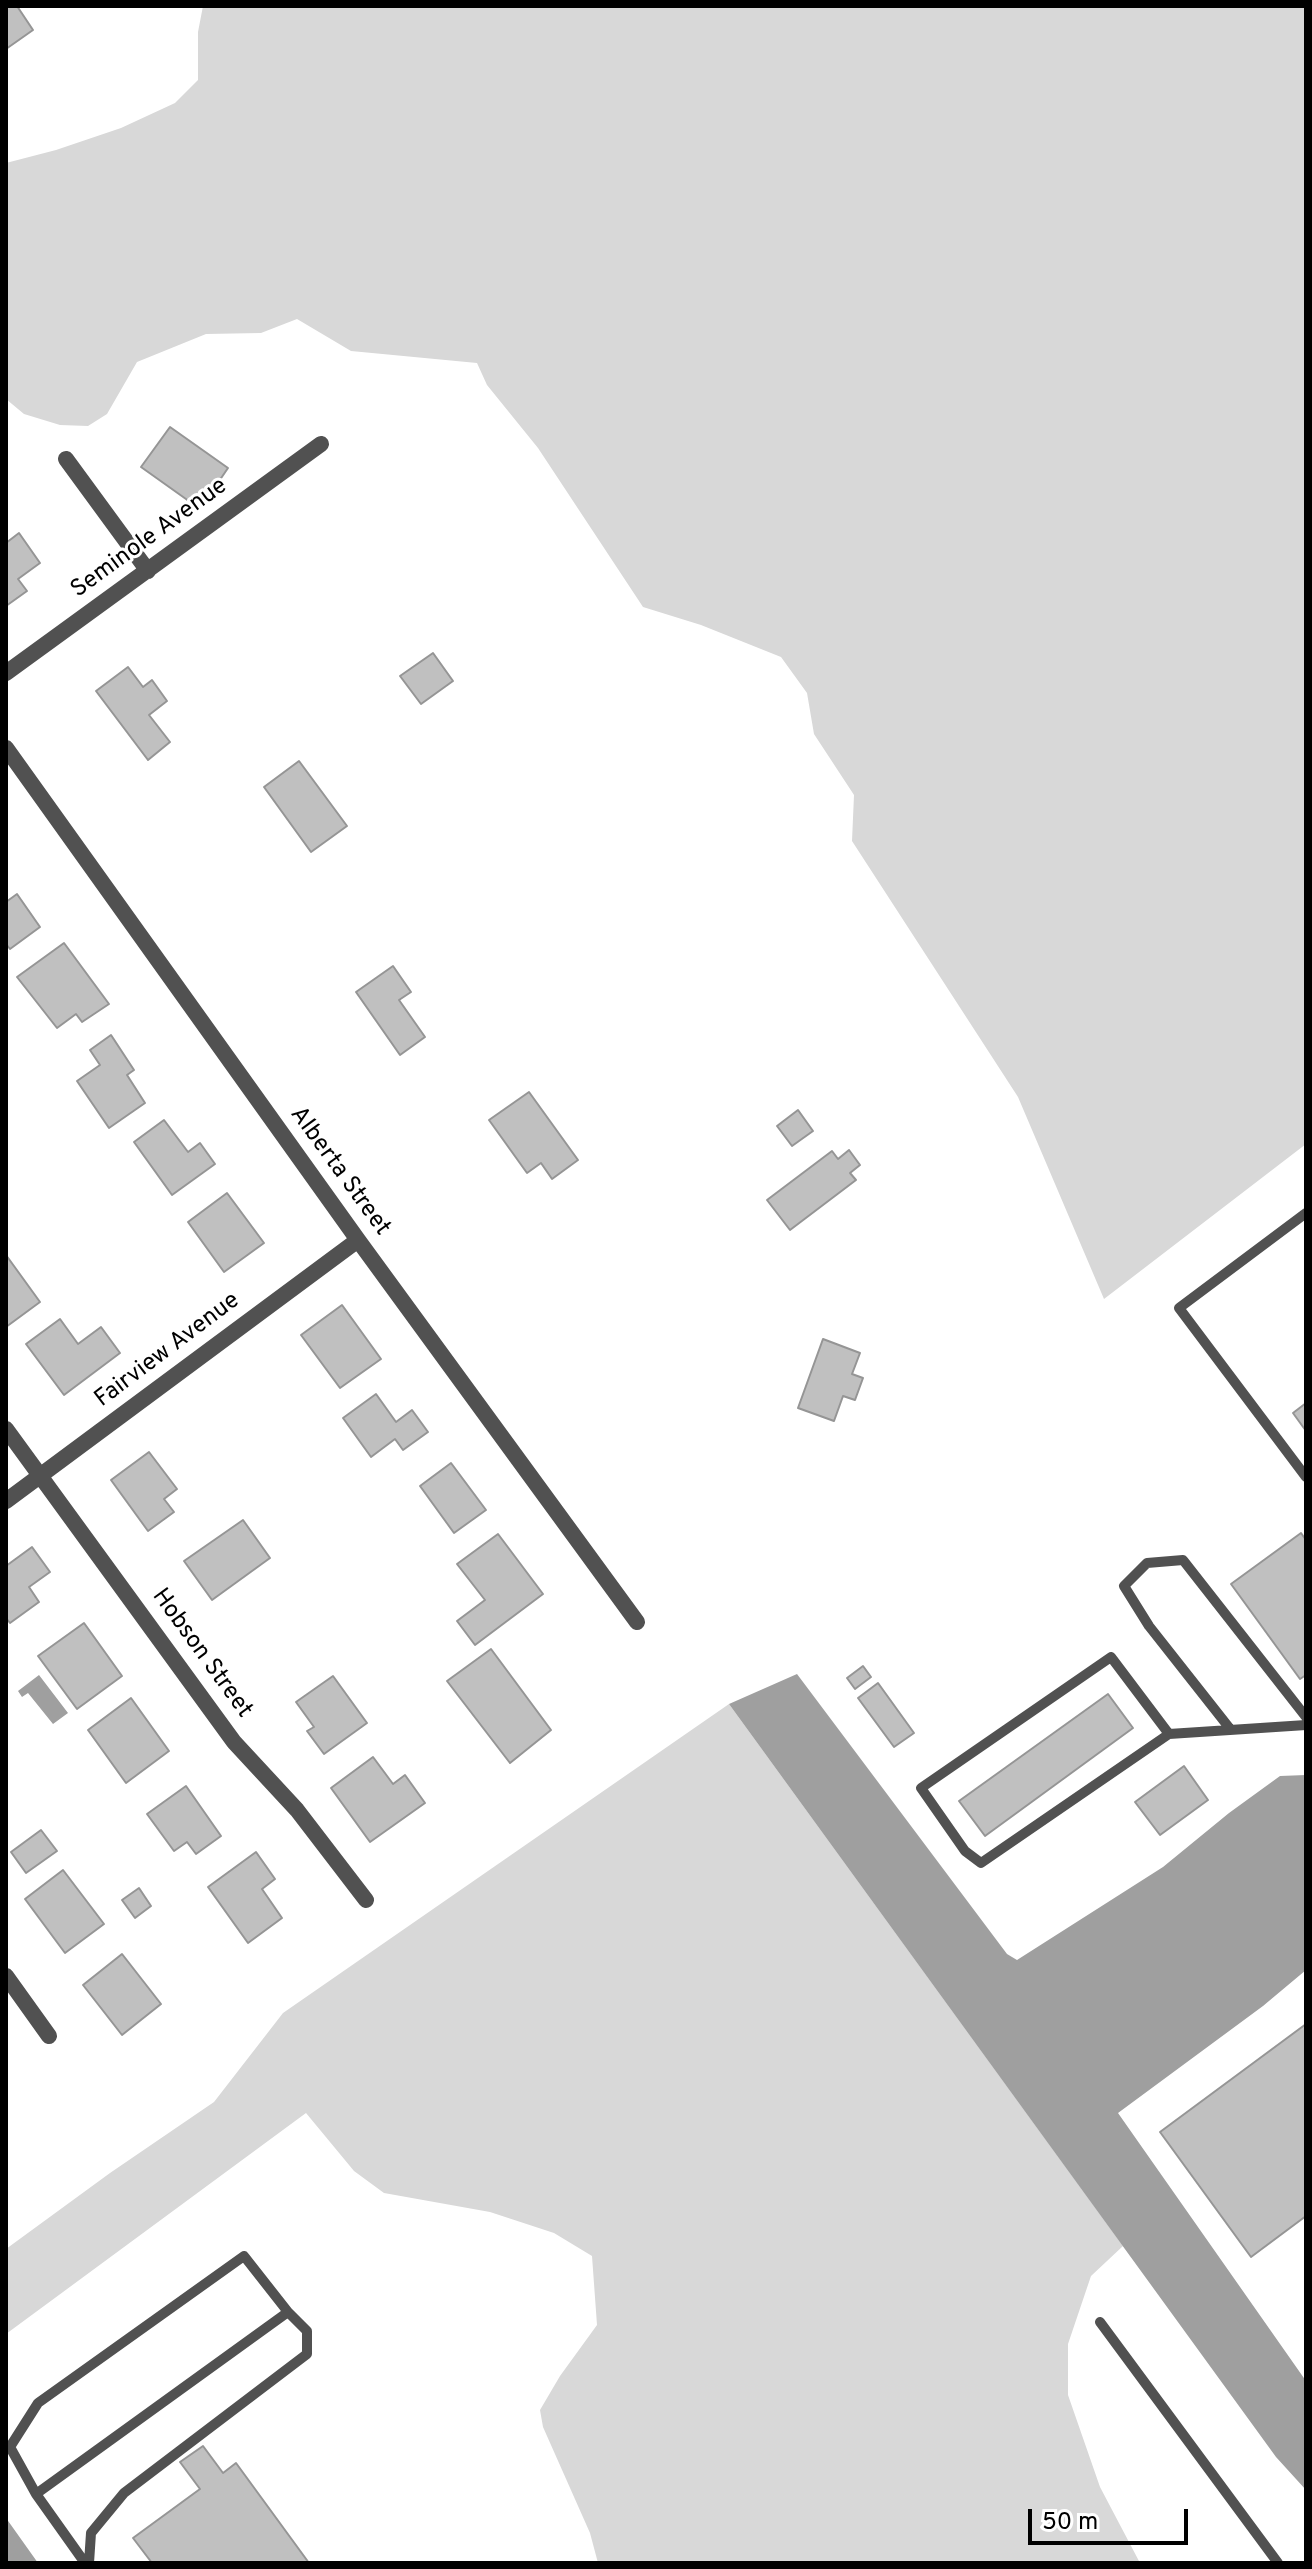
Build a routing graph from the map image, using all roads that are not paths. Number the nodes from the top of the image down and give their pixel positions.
1 (321, 444) dead end
2 (66, 459) dead end
3 (148, 571) junction
4 (6, 673) edge
5 (6, 748) edge
6 (1306, 1213) edge
7 (358, 1240) junction
8 (6, 1429) edge
9 (41, 1475) junction
10 (1306, 1477) edge
11 (6, 1501) edge
12 (637, 1622) dead end
13 (1306, 1717) edge
14 (1306, 1725) edge
15 (1231, 1730) junction
16 (1169, 1734) junction
17 (366, 1900) dead end
18 (6, 1976) edge
19 (49, 2036) dead end
20 (288, 2312) junction
21 (1100, 2322) dead end
22 (36, 2494) junction
23 (87, 2563) edge
24 (1278, 2563) edge

1 - 3 street, Seminole Avenue
2 - 3 street
3 - 4 street, Seminole Avenue
5 - 7 street, Alberta Street
6 - 10 lane
7 - 9 street, Fairview Avenue
7 - 12 street, Alberta Street
8 - 9 street, Hobson Street
9 - 11 street, Fairview Avenue
9 - 17 street, Hobson Street
13 - 15 lane
14 - 15 lane
15 - 16 lane
16 - 16 lane
18 - 19 street
20 - 22 lane
20 - 22 lane
20 - 23 lane
21 - 24 lane
22 - 23 lane

